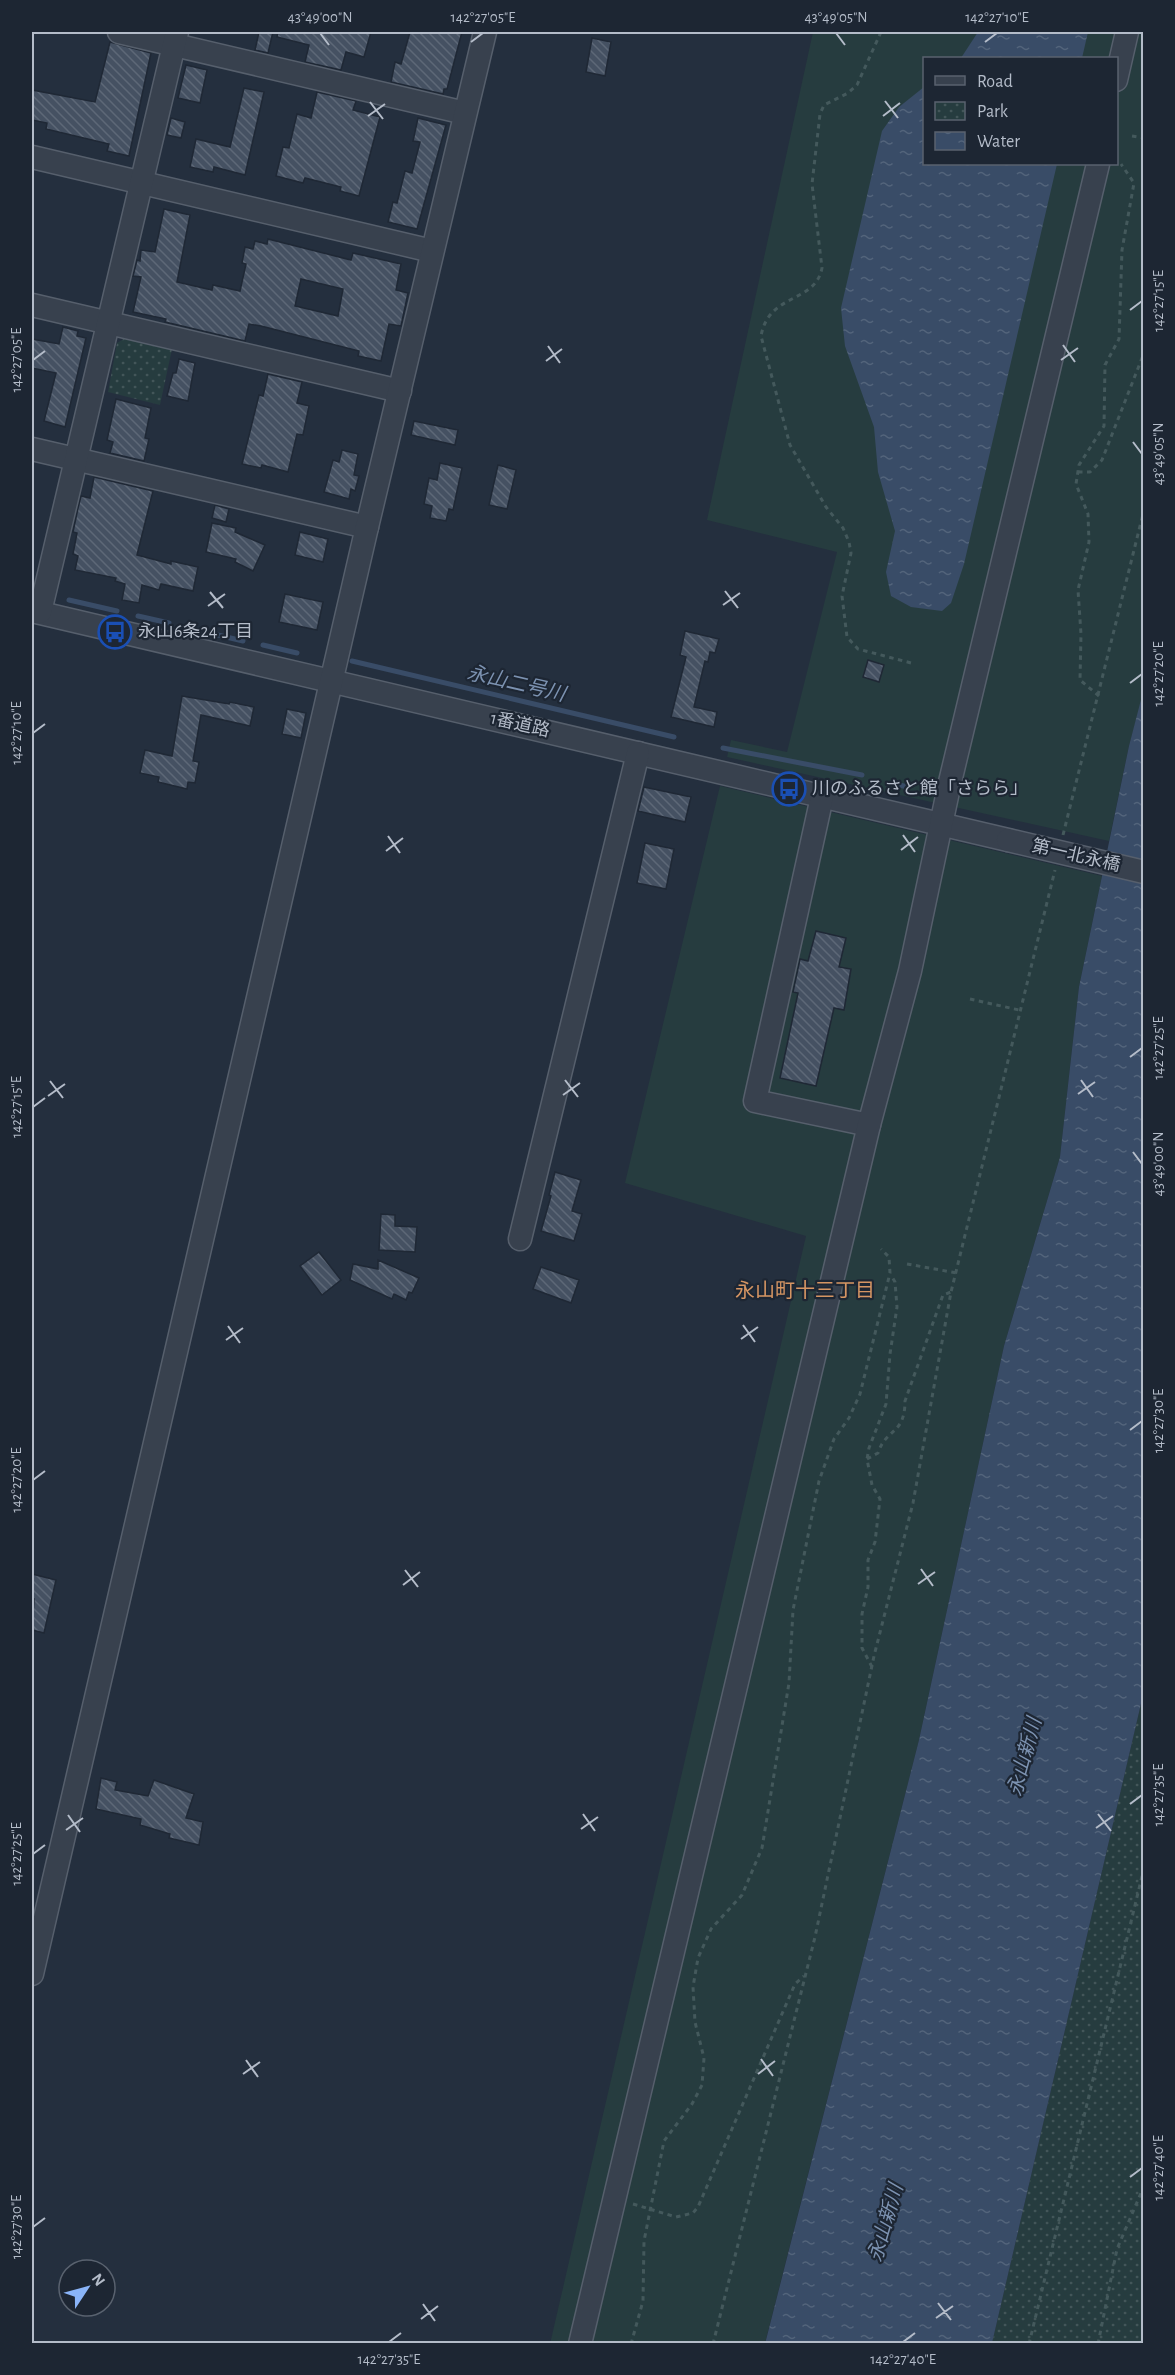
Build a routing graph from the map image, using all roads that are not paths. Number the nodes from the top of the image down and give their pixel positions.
1 (119, 32) edge
2 (485, 32) edge
3 (1128, 32) edge
4 (175, 38) edge
5 (1118, 72) edge
6 (465, 113) junction
7 (32, 157) edge
8 (1098, 165) edge
9 (141, 183) junction
10 (432, 252) junction
11 (32, 305) edge
12 (109, 323) junction
13 (400, 392) junction
14 (32, 449) edge
15 (75, 459) junction
16 (367, 527) junction
17 (36, 611) edge
18 (332, 681) junction
19 (638, 753) junction
20 (822, 797) junction
21 (942, 825) junction
22 (1008, 840) joint
23 (1143, 872) edge
24 (869, 1125) junction
25 (520, 1239) dead end
26 (32, 1974) edge
27 (580, 2343) edge

1 - 4 street
2 - 6 street
3 - 5 street
4 - 6 street
4 - 9 street
6 - 10 street
7 - 9 street
8 - 21 street
9 - 10 street
9 - 12 street
10 - 13 street
11 - 12 street
12 - 13 street
12 - 15 street
13 - 16 street
14 - 15 street
15 - 16 street
15 - 17 street
16 - 18 street
17 - 18 street, 1番道路
18 - 19 street, 1番道路
18 - 26 street
19 - 20 street, 1番道路
19 - 25 street
20 - 21 street, 1番道路
20 - 24 street
21 - 22 street, 1番道路
21 - 24 street
22 - 23 street, 第一北永橋, bridge
24 - 27 street

